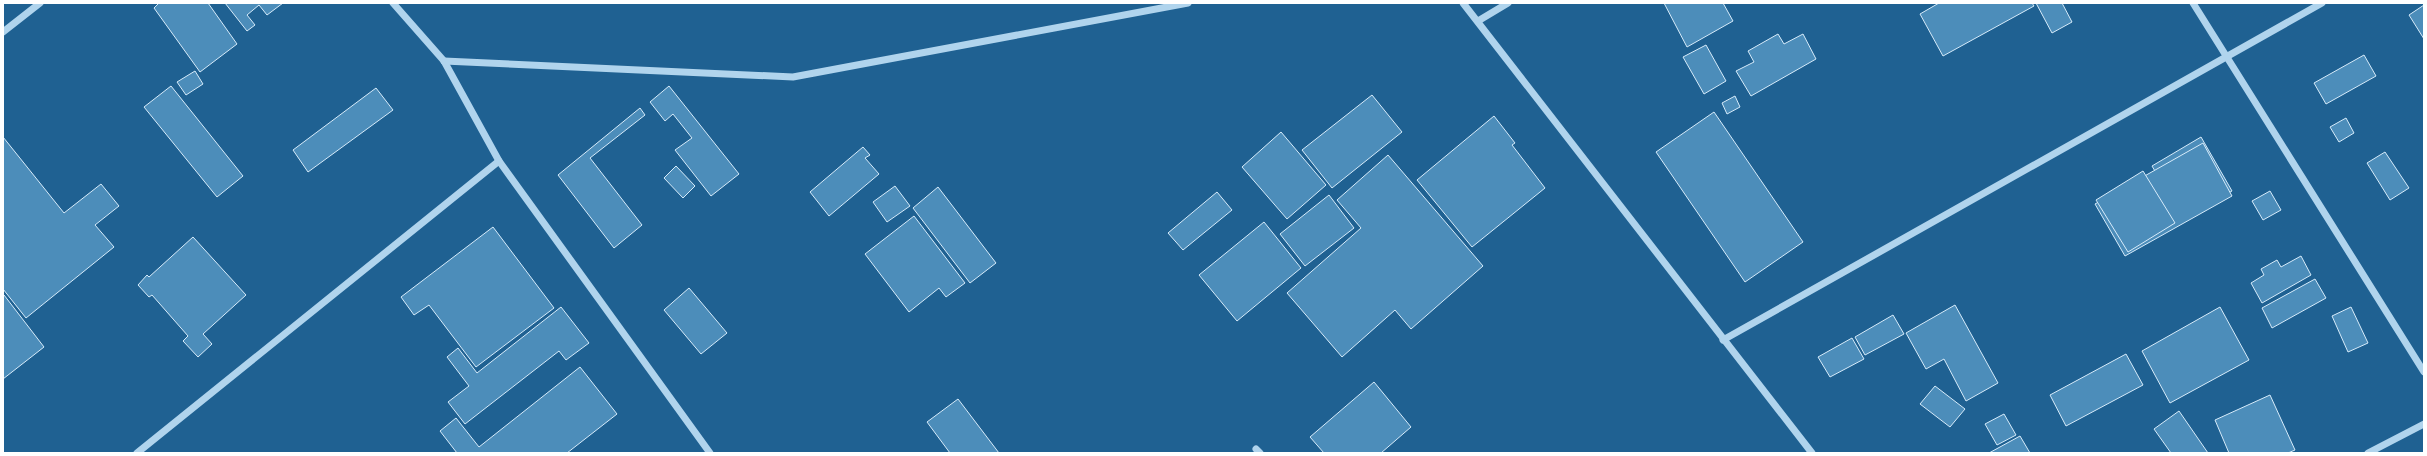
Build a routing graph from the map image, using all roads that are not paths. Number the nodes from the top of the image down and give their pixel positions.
1 (40, 3) edge
2 (392, 3) edge
3 (1188, 3) edge
4 (1463, 3) edge
5 (1508, 3) edge
6 (2193, 3) edge
7 (2322, 3) edge
8 (1478, 21) junction
9 (3, 32) edge
10 (2226, 57) junction
11 (444, 61) junction
12 (499, 161) junction
13 (1722, 340) junction
14 (2424, 372) edge
15 (2424, 424) edge
16 (137, 453) edge
17 (710, 453) edge
18 (1812, 453) edge
19 (2368, 453) edge

1 - 9 street
2 - 11 street
3 - 11 street
4 - 8 street
5 - 8 street
6 - 10 street
7 - 10 street
8 - 13 street
10 - 13 street
10 - 14 street
11 - 12 street
12 - 16 street
12 - 17 street
13 - 18 street
15 - 19 street

